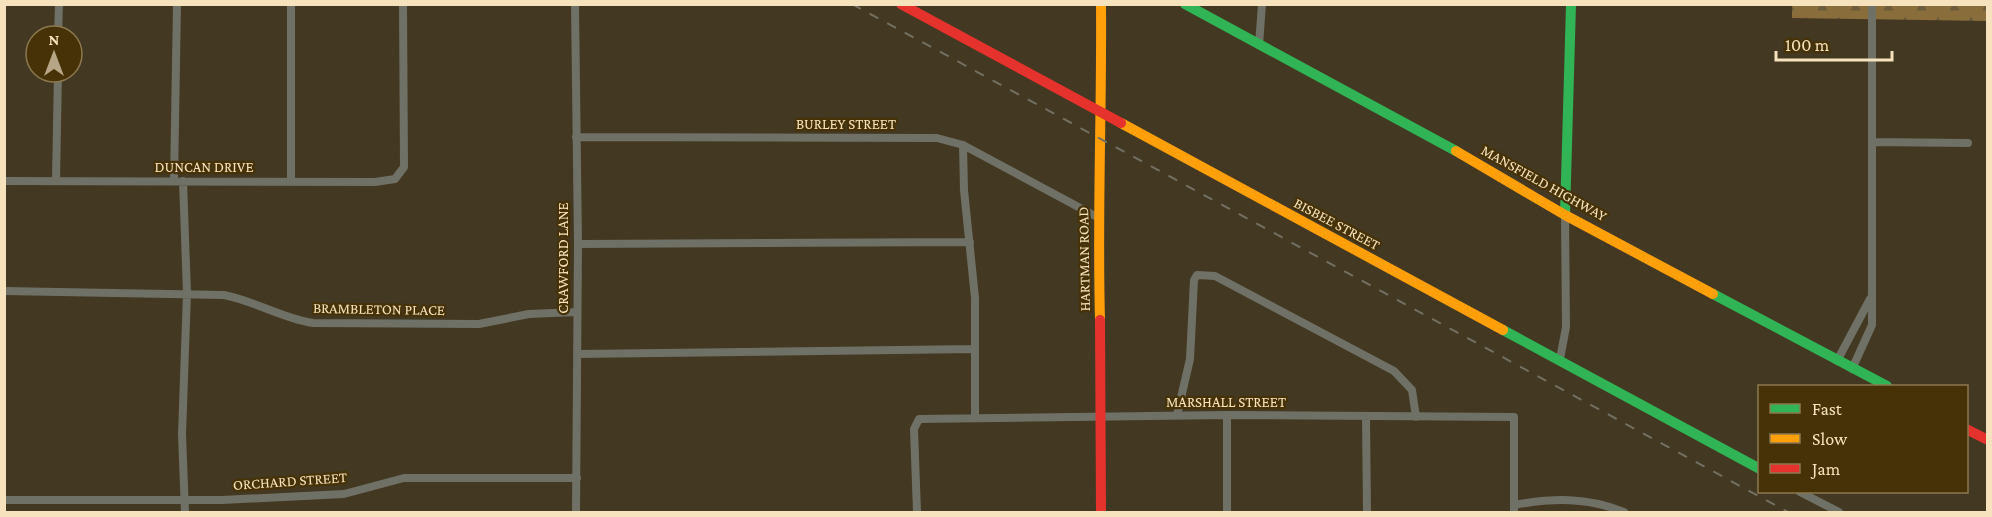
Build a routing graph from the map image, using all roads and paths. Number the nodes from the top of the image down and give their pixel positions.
1 (59, 4) edge
2 (177, 4) edge
3 (291, 4) edge
4 (403, 4) edge
5 (574, 4) edge
6 (901, 4) edge
7 (1101, 4) edge
8 (1185, 4) edge
9 (1262, 4) edge
10 (1570, 4) edge
11 (1872, 4) edge
12 (58, 24) edge
13 (1259, 45) junction
14 (58, 84) edge
15 (1102, 116) junction
16 (576, 137) junction
17 (1872, 142) junction
18 (1968, 143) dead end
19 (963, 145) junction
20 (56, 180) junction
21 (4, 181) edge
22 (174, 181) junction
23 (183, 181) junction
24 (291, 181) junction
25 (1565, 214) junction
26 (1098, 217) junction
27 (970, 242) junction
28 (578, 244) junction
29 (4, 291) edge
30 (187, 293) junction
31 (1870, 299) junction
32 (577, 312) junction
33 (975, 349) junction
34 (577, 354) junction
35 (1560, 359) junction
36 (1837, 361) junction
37 (1852, 369) junction
38 (1883, 385) edge
39 (1227, 415) junction
40 (1102, 416) junction
41 (1177, 416) junction
42 (975, 417) junction
43 (1416, 417) junction
44 (1366, 418) junction
45 (1968, 430) edge
46 (1988, 440) edge
47 (1758, 468) edge
48 (577, 478) junction
49 (1802, 493) edge
50 (4, 500) edge
51 (184, 500) junction
52 (1514, 509) edge
53 (185, 513) edge
54 (576, 513) edge
55 (917, 513) edge
56 (1101, 513) edge
57 (1227, 513) edge
58 (1367, 513) edge
59 (1624, 513) edge
60 (1839, 513) edge

1 - 12 street
2 - 22 street
3 - 24 street
4 - 24 street, DUNCAN DRIVE
5 - 16 street, CRAWFORD LANE
6 - 15 street, BISBEE STREET
7 - 15 street, HARTMAN ROAD
8 - 13 street, MANSFIELD HIGHWAY
9 - 13 street
10 - 25 street
11 - 17 street
13 - 25 street, MANSFIELD HIGHWAY
14 - 20 street
15 - 26 street, HARTMAN ROAD
15 - 35 street, BISBEE STREET
16 - 19 street, BURLEY STREET
16 - 28 street, CRAWFORD LANE
17 - 18 street
17 - 31 street
19 - 26 street, BURLEY STREET
19 - 27 street
20 - 21 street, DUNCAN DRIVE
20 - 22 street, DUNCAN DRIVE
22 - 23 street, DUNCAN DRIVE
23 - 24 street, DUNCAN DRIVE
23 - 30 street
25 - 35 street
25 - 36 street, MANSFIELD HIGHWAY
26 - 40 street, HARTMAN ROAD
27 - 28 street
27 - 33 street
28 - 32 street, CRAWFORD LANE
29 - 30 street, BRAMBLETON PLACE
30 - 32 street, BRAMBLETON PLACE
30 - 51 street
31 - 36 street
31 - 37 street
32 - 34 street, CRAWFORD LANE
33 - 34 street
33 - 42 street
34 - 48 street, CRAWFORD LANE
35 - 47 street, BISBEE STREET
36 - 37 street, MANSFIELD HIGHWAY
37 - 38 street, MANSFIELD HIGHWAY
39 - 41 street, MARSHALL STREET
39 - 44 street, MARSHALL STREET
39 - 57 street
40 - 41 street, MARSHALL STREET
40 - 42 street, MARSHALL STREET
40 - 56 street, HARTMAN ROAD
41 - 43 street
42 - 55 street, MARSHALL STREET
43 - 44 street, MARSHALL STREET
43 - 52 street, MARSHALL STREET
44 - 58 street
45 - 46 street
48 - 51 street, ORCHARD STREET
48 - 54 street, CRAWFORD LANE
49 - 60 street
50 - 51 street, ORCHARD STREET
51 - 53 street
52 - 59 street

